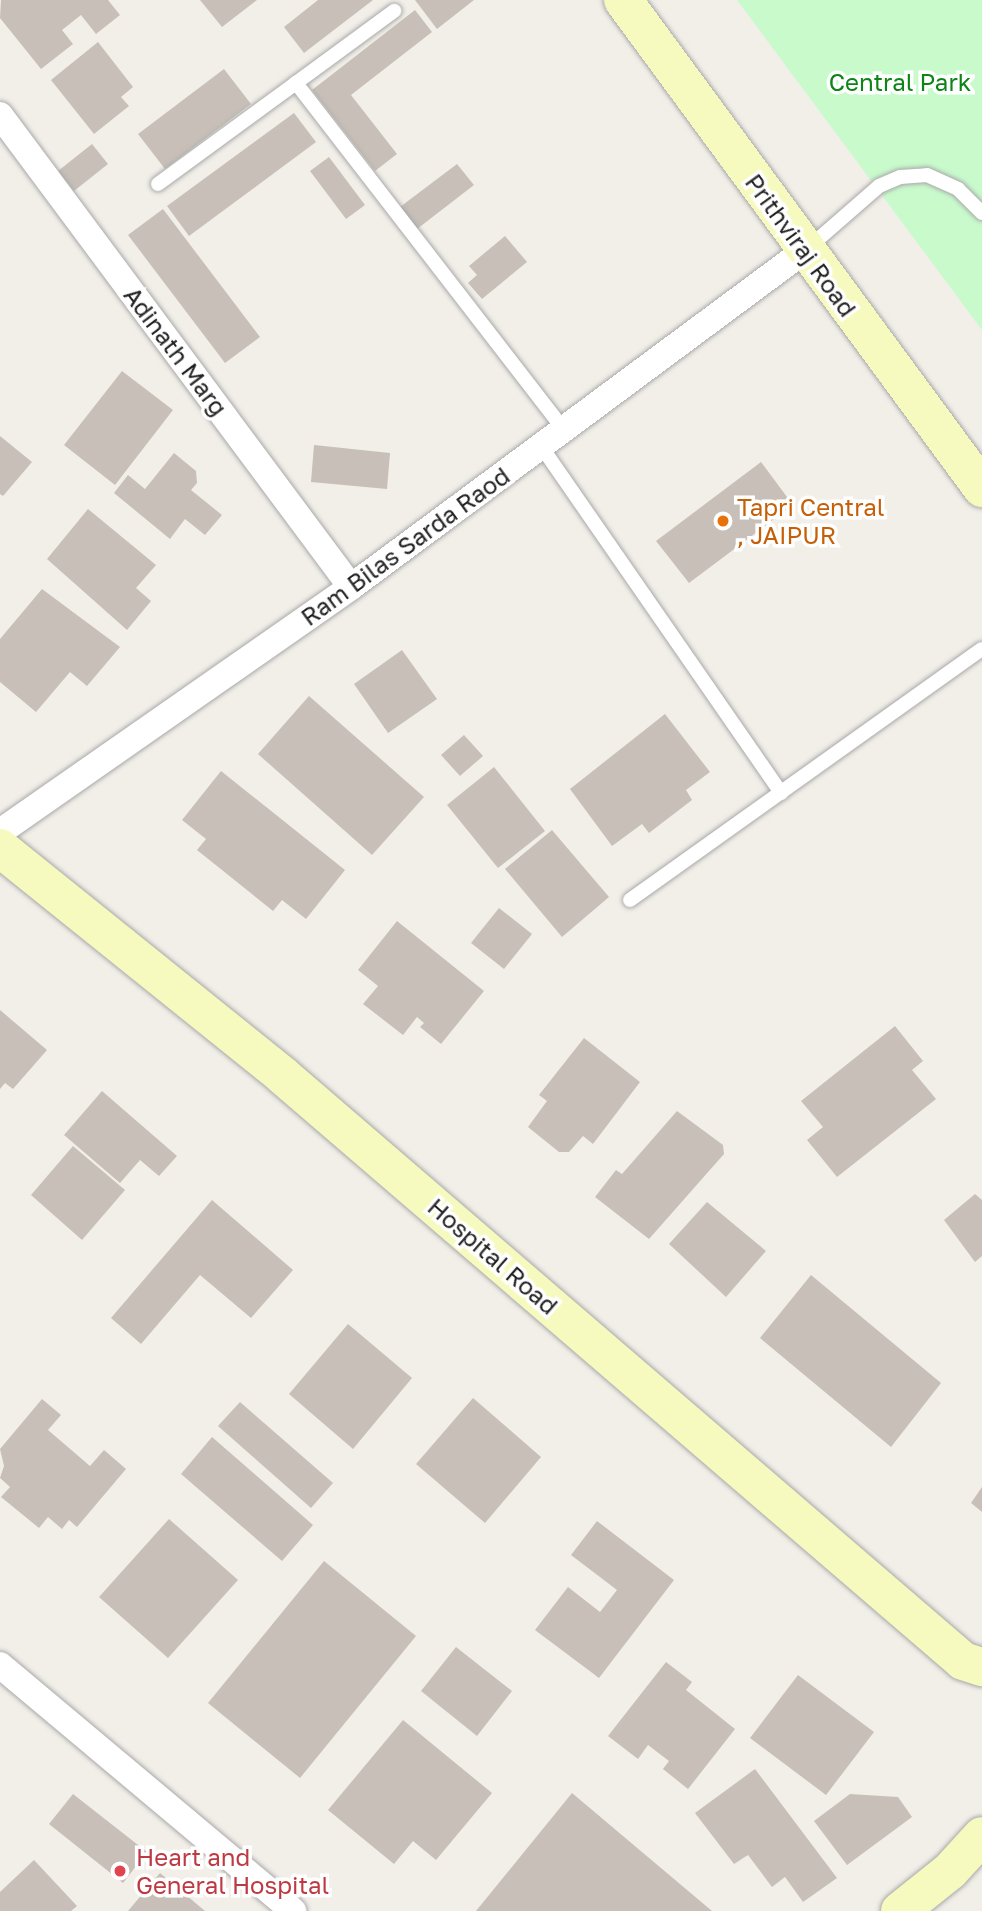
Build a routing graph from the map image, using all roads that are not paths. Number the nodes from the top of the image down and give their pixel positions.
1 (623, 0) edge
2 (394, 11) dead end
3 (296, 83) junction
4 (0, 115) edge
5 (158, 184) dead end
6 (982, 213) edge
7 (804, 251) junction
8 (564, 430) junction
9 (541, 446) junction
10 (982, 488) edge
11 (351, 587) junction
12 (982, 649) edge
13 (781, 793) junction
14 (0, 832) edge
15 (0, 848) edge
16 (630, 900) dead end
17 (0, 1665) edge
18 (976, 1672) edge
19 (982, 1836) edge
20 (293, 1911) edge
21 (900, 1911) edge
22 (944, 1911) edge

1 - 7 street, Prithviraj Road
2 - 3 lane
3 - 5 lane
3 - 8 lane
4 - 11 street, Adinath Marg
6 - 7 lane
7 - 8 street, Ram Bilas Sarda Raod
7 - 10 street, Prithviraj Road
8 - 9 street, Ram Bilas Sarda Raod
9 - 11 street, Ram Bilas Sarda Raod
9 - 13 lane
11 - 14 street, Ram Bilas Sarda Raod
12 - 13 lane
13 - 16 lane
15 - 18 street, Hospital Road
17 - 20 street
19 - 21 street
21 - 22 street

